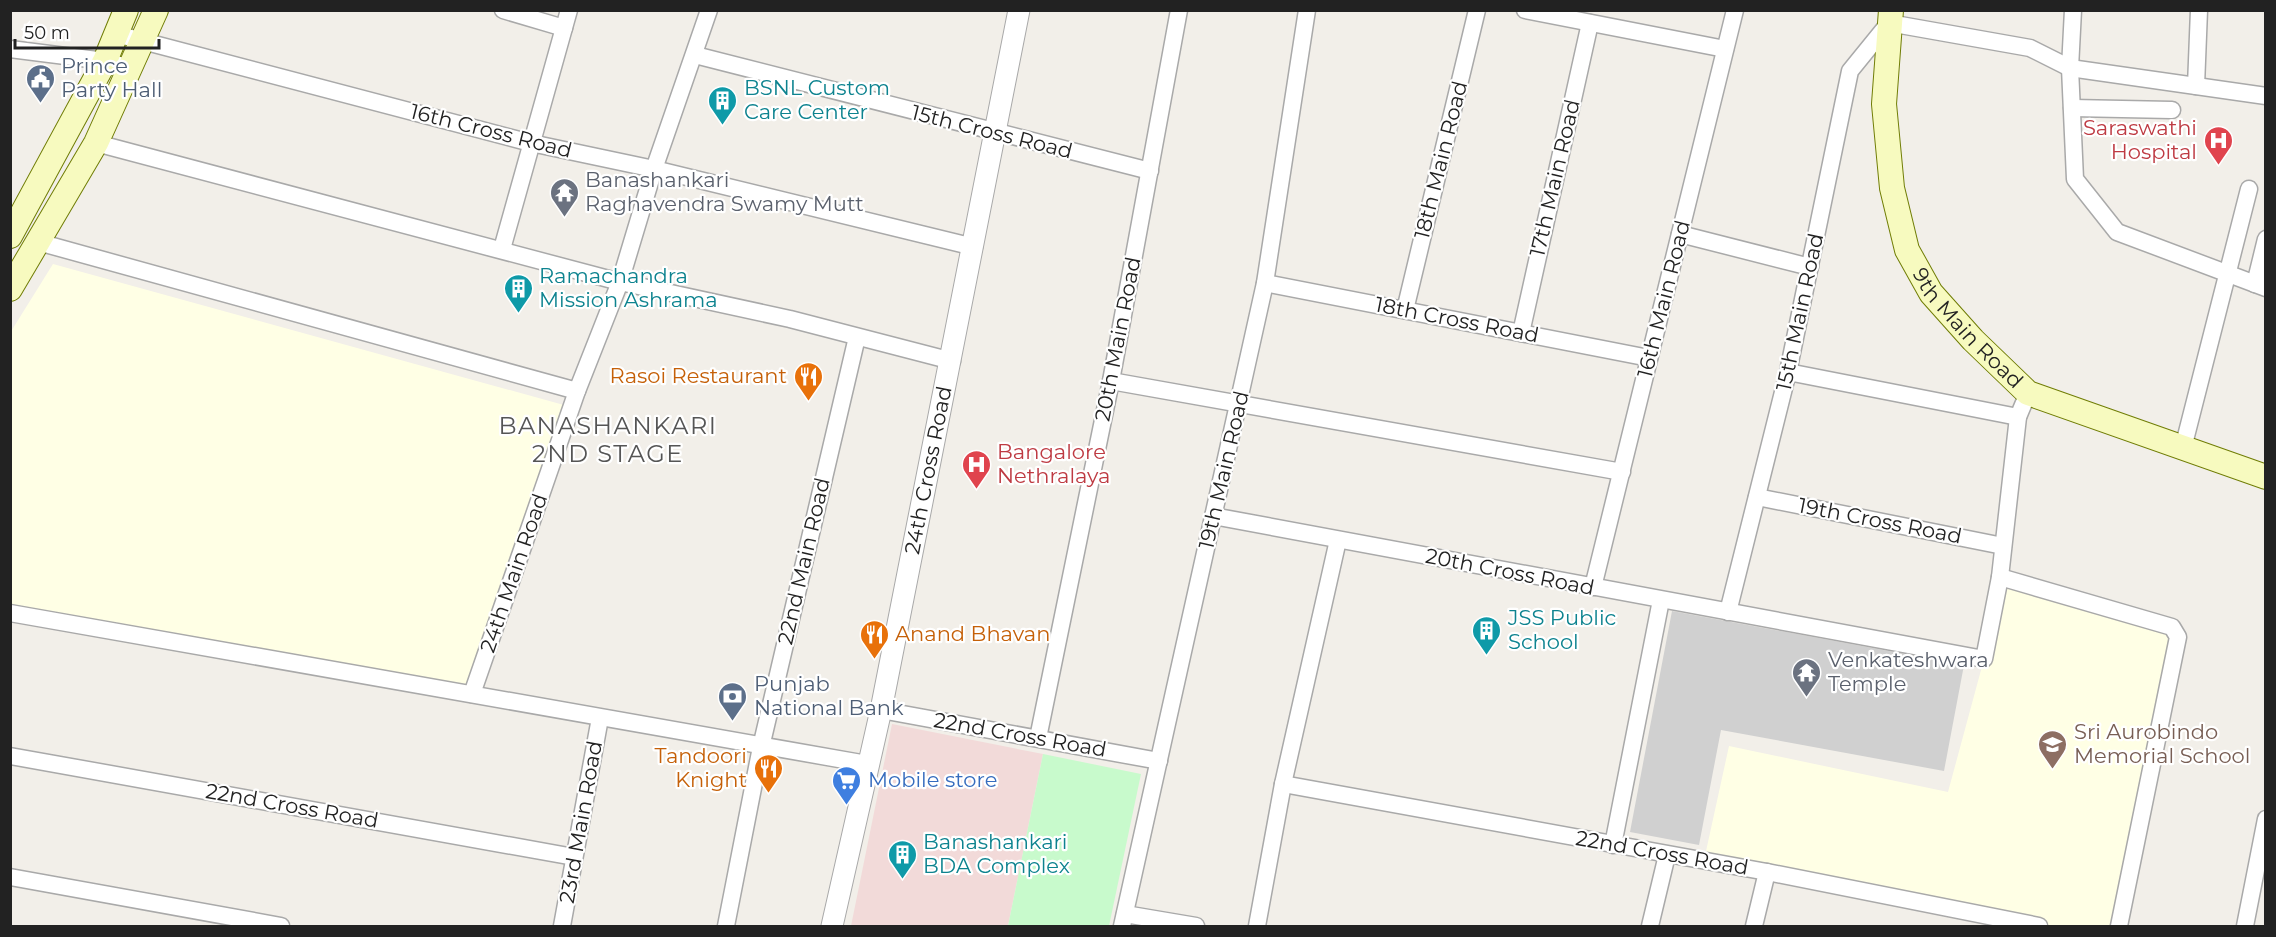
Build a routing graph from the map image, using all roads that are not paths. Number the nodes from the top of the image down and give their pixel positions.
1 (126, 10) edge
2 (156, 10) edge
3 (503, 10) edge
4 (569, 10) edge
5 (709, 10) edge
6 (1019, 10) edge
7 (1179, 10) edge
8 (1307, 10) edge
9 (1477, 10) edge
10 (1526, 10) edge
11 (1735, 10) edge
12 (2073, 10) edge
13 (2199, 10) edge
14 (1890, 17) edge
15 (1590, 23) junction
16 (564, 28) junction
17 (116, 34) junction
18 (142, 40) junction
19 (10, 49) edge
20 (1725, 49) junction
21 (694, 55) junction
22 (105, 61) junction
23 (130, 68) junction
24 (2070, 68) junction
25 (2196, 86) junction
26 (2265, 96) edge
27 (2072, 108) junction
28 (2172, 110) dead end
29 (996, 134) junction
30 (96, 143) junction
31 (531, 143) junction
32 (654, 169) junction
33 (1150, 171) junction
34 (2249, 189) dead end
35 (1680, 234) junction
36 (10, 236) edge
37 (2265, 239) edge
38 (38, 242) junction
39 (974, 247) junction
40 (502, 249) junction
41 (1810, 267) junction
42 (2228, 275) junction
43 (620, 282) junction
44 (1264, 283) junction
45 (2260, 286) edge
46 (10, 289) edge
47 (1405, 310) junction
48 (1521, 333) junction
49 (857, 337) junction
50 (1649, 358) junction
51 (952, 361) junction
52 (1788, 372) junction
53 (1111, 381) junction
54 (577, 391) junction
55 (2028, 393) junction
56 (1239, 403) junction
57 (2018, 417) junction
58 (2183, 448) junction
59 (1622, 472) junction
60 (2265, 477) edge
61 (1757, 496) junction
62 (1213, 516) junction
63 (1338, 540) junction
64 (2003, 546) junction
65 (2000, 577) junction
66 (1593, 587) junction
67 (1661, 600) junction
68 (1728, 612) junction
69 (10, 613) edge
70 (472, 694) junction
71 (881, 710) junction
72 (600, 718) junction
73 (1038, 738) junction
74 (760, 747) junction
75 (10, 756) edge
76 (1159, 761) junction
77 (867, 764) junction
78 (1283, 784) junction
79 (2265, 824) edge
80 (1613, 845) junction
81 (1666, 855) junction
82 (574, 857) junction
83 (1767, 872) junction
84 (10, 877) edge
85 (1123, 920) edge
86 (281, 927) edge
87 (562, 927) edge
88 (726, 927) edge
89 (832, 927) edge
90 (1196, 927) edge
91 (1257, 927) edge
92 (1650, 927) edge
93 (1754, 927) edge
94 (2039, 927) edge
95 (2119, 927) edge
96 (2245, 927) edge

1 - 17 main road
2 - 18 main road
3 - 16 street
4 - 16 street
5 - 21 street, 24th Main Road
6 - 29 street, 24th Cross Road
7 - 33 street, 20th Main Road
8 - 44 street, 19th Main Road
9 - 47 street, 18th Main Road
10 - 15 street
11 - 20 street, 16th Main Road
12 - 24 street
13 - 25 street
14 - 24 street
14 - 41 street, 15th Main Road
14 - 55 main road, 9th Main Road
15 - 20 street
15 - 48 street, 17th Main Road
16 - 31 street
17 - 18 street, 16th Cross Road
17 - 22 main road
18 - 23 main road
18 - 31 street, 16th Cross Road
19 - 22 street
20 - 35 street, 16th Main Road
21 - 29 street, 15th Cross Road
21 - 32 street, 24th Main Road
22 - 23 street
22 - 36 main road
23 - 30 main road
24 - 25 street
24 - 27 street
25 - 26 street
27 - 28 street
27 - 42 street
29 - 33 street, 15th Cross Road
29 - 39 street, 24th Cross Road
30 - 38 main road
30 - 40 street
31 - 32 street, 16th Cross Road
31 - 40 street
32 - 39 street, 16th Cross Road
32 - 43 street, 24th Main Road
33 - 53 street, 20th Main Road
34 - 42 street
35 - 41 street
35 - 50 street, 16th Main Road
37 - 45 street
38 - 46 main road
38 - 54 street
39 - 51 street, 24th Cross Road
40 - 43 street
41 - 52 street, 15th Main Road
42 - 45 street
42 - 58 street
43 - 49 street
43 - 54 street, 24th Main Road
44 - 47 street, 18th Cross Road
44 - 56 street, 19th Main Road
47 - 48 street, 18th Cross Road
48 - 50 street, 18th Cross Road
49 - 51 street
49 - 74 street, 22nd Main Road
50 - 59 street, 16th Main Road
51 - 71 street, 24th Cross Road
52 - 57 street
52 - 61 street, 15th Main Road
53 - 56 street
53 - 73 street, 20th Main Road
54 - 70 street, 24th Main Road
55 - 57 street
55 - 58 main road, 9th Main Road
56 - 59 street
56 - 62 street, 19th Main Road
57 - 64 street
58 - 60 main road, 9th Main Road
59 - 66 street, 16th Main Road
61 - 64 street, 19th Cross Road
61 - 68 street, 15th Main Road
62 - 63 street, 20th Cross Road
62 - 76 street, 19th Main Road
63 - 66 street, 20th Cross Road
63 - 78 street
64 - 65 street
65 - 68 street, 20th Cross Road
65 - 95 street
66 - 67 street, 20th Cross Road
67 - 68 street, 20th Cross Road
67 - 80 street
69 - 70 street
70 - 72 street
71 - 73 street, 22nd Cross Road
71 - 77 street, 24th Cross Road
72 - 74 street
72 - 82 street, 23rd Main Road
73 - 76 street, 22nd Cross Road
74 - 77 street
74 - 88 street, 22nd Main Road
75 - 82 street, 22nd Cross Road
76 - 85 street, 19th Main Road
77 - 89 street, 24th Cross Road
78 - 80 street, 22nd Cross Road
78 - 91 street
79 - 96 street
80 - 81 street, 22nd Cross Road
81 - 83 street, 22nd Cross Road
81 - 92 street
82 - 87 street, 23rd Main Road
83 - 93 street
83 - 94 street, 22nd Cross Road
84 - 86 street
85 - 90 street

